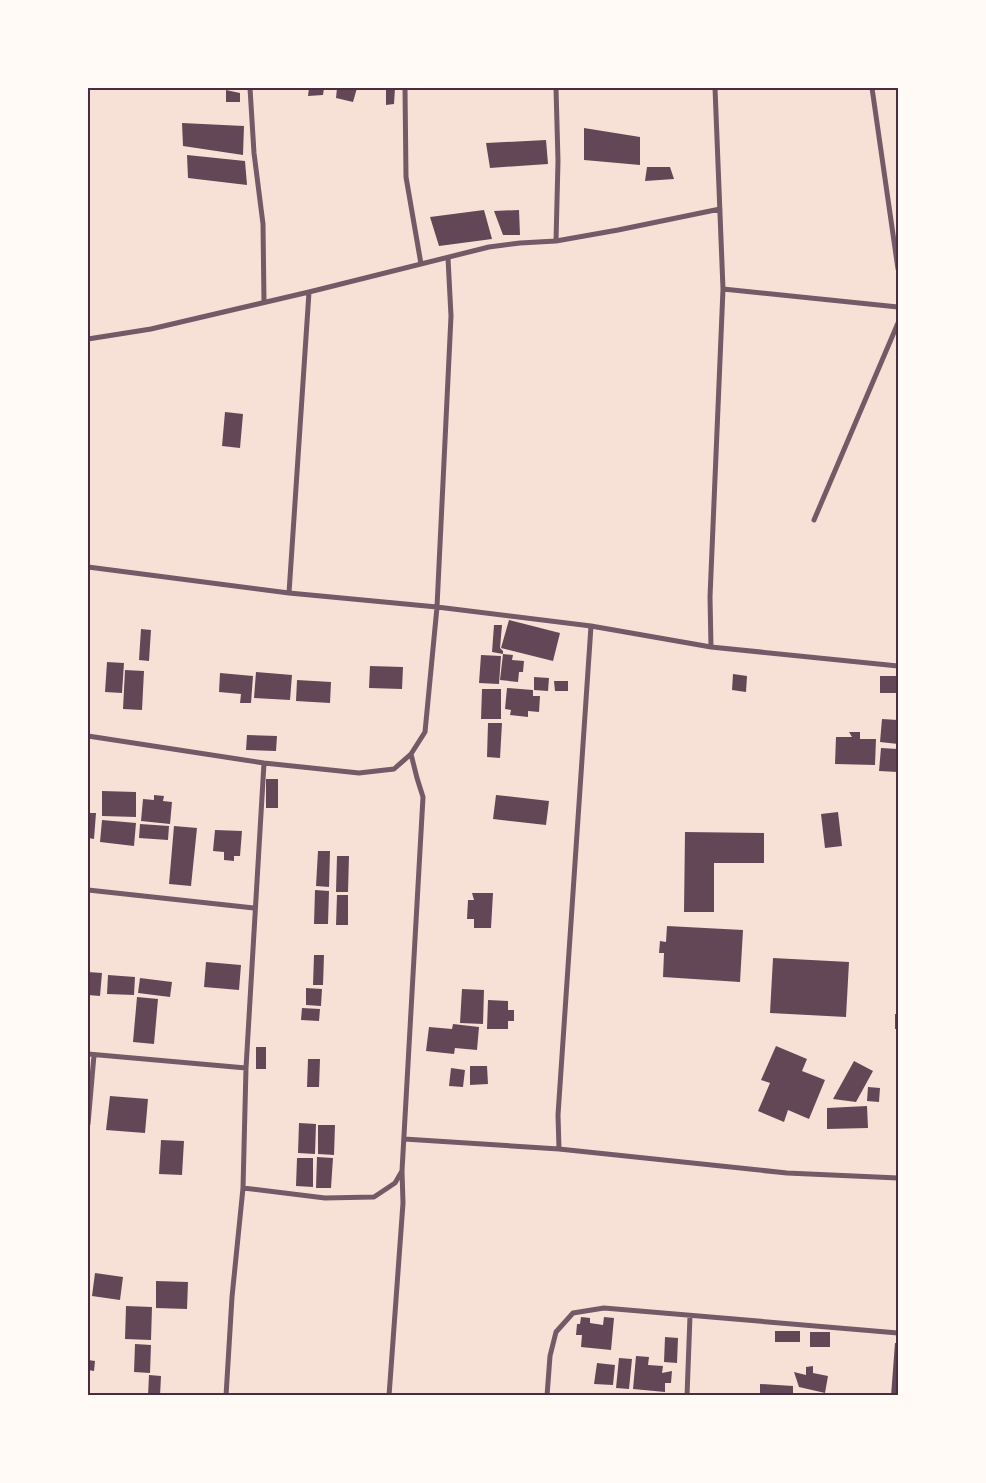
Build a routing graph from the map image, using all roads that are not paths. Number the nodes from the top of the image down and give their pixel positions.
1 (250, 88) edge
2 (406, 88) edge
3 (556, 88) edge
4 (715, 88) edge
5 (872, 88) edge
6 (720, 209) junction
7 (556, 241) junction
8 (448, 258) junction
9 (421, 264) junction
10 (898, 269) edge
11 (722, 289) junction
12 (309, 292) junction
13 (264, 302) junction
14 (898, 307) edge
15 (898, 323) edge
16 (88, 339) edge
17 (814, 520) dead end
18 (88, 567) edge
19 (289, 593) junction
20 (437, 607) junction
21 (591, 626) junction
22 (711, 647) junction
23 (898, 666) edge
24 (88, 736) edge
25 (411, 754) junction
26 (264, 763) junction
27 (88, 890) edge
28 (254, 908) junction
29 (88, 1054) edge
30 (94, 1055) junction
31 (246, 1068) junction
32 (88, 1124) edge
33 (404, 1139) junction
34 (559, 1148) junction
35 (402, 1171) junction
36 (898, 1178) edge
37 (242, 1188) junction
38 (690, 1316) junction
39 (898, 1333) edge
40 (226, 1396) edge
41 (389, 1396) edge
42 (547, 1396) edge
43 (687, 1396) edge

1 - 13 street
2 - 9 street
3 - 7 street
4 - 6 street
5 - 10 street
6 - 7 street
6 - 11 street
7 - 8 street
8 - 9 street
8 - 20 street
9 - 12 street
11 - 14 street
11 - 22 street
12 - 13 street
12 - 19 street
13 - 16 street
15 - 17 street
18 - 19 street
19 - 20 street
20 - 21 street
20 - 25 street
21 - 22 street
21 - 34 street
22 - 23 street
24 - 26 street
25 - 26 street
25 - 33 street
26 - 28 street
27 - 28 street
28 - 31 street
29 - 30 street
30 - 31 street
30 - 32 street
31 - 37 street
33 - 34 street
33 - 35 street
34 - 36 street
35 - 37 street
35 - 41 street
37 - 40 street
38 - 39 street
38 - 42 street
38 - 43 street

